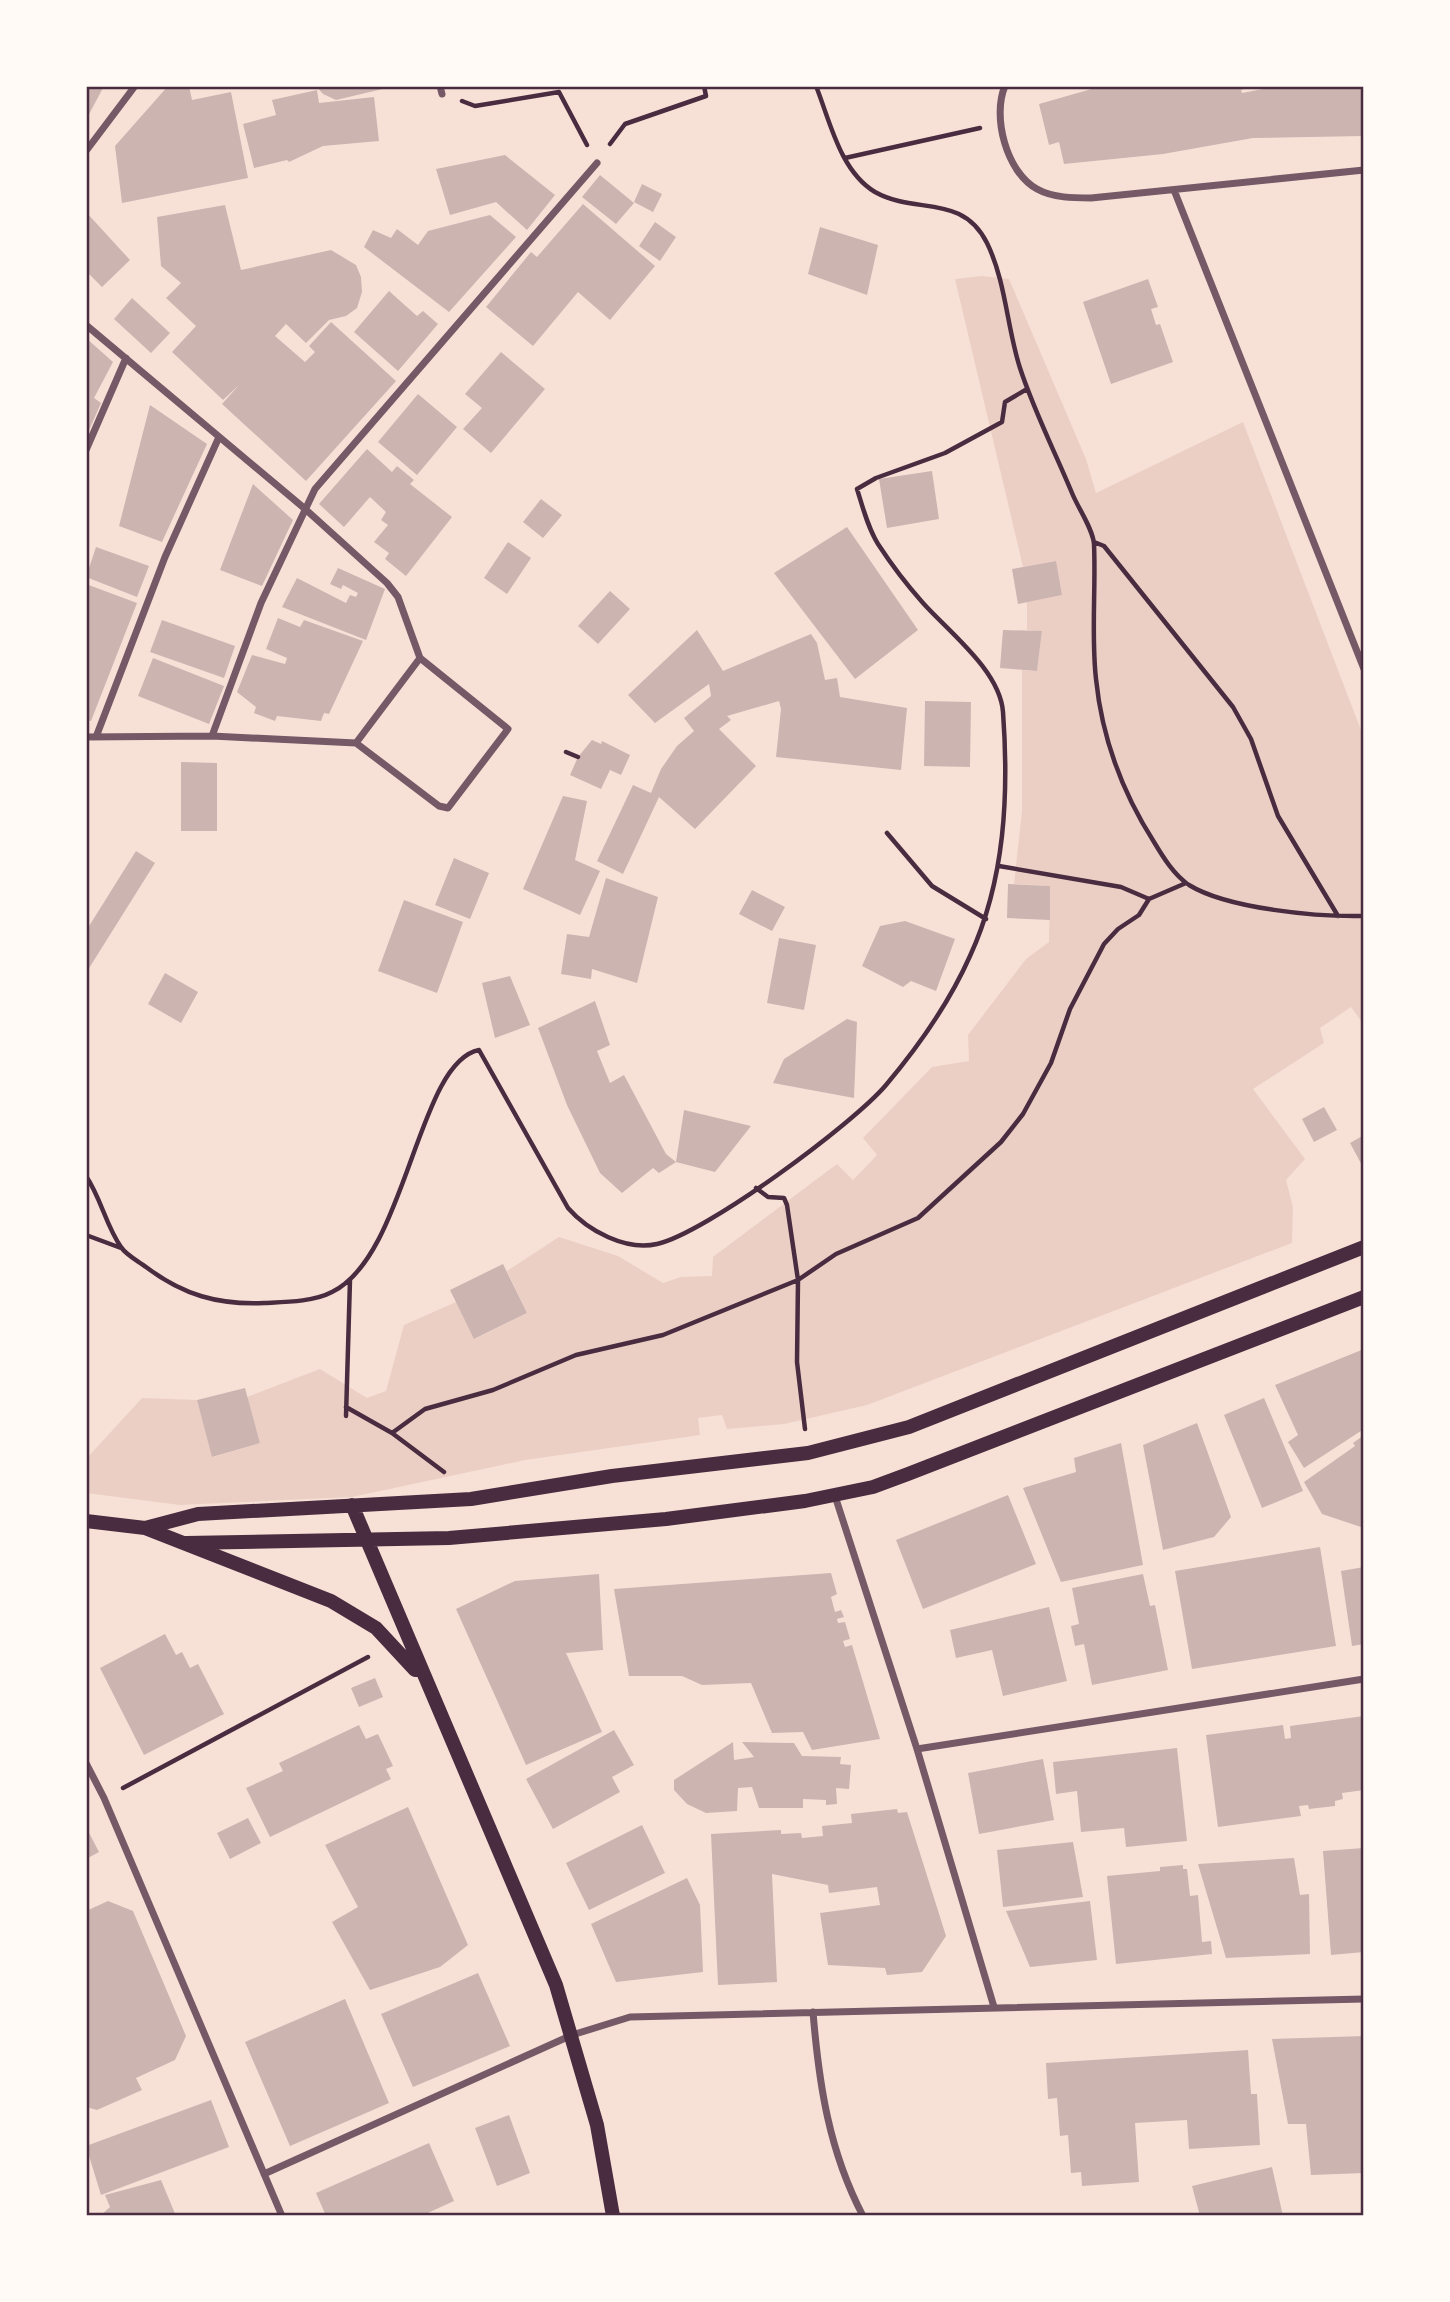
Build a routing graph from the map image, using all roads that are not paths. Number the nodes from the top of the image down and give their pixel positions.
1 (135, 86) edge
2 (1005, 86) edge
3 (86, 151) edge
4 (597, 163) road end
5 (1364, 170) edge
6 (1174, 190) junction
7 (86, 325) edge
8 (126, 358) junction
9 (219, 438) junction
10 (86, 450) edge
11 (304, 508) junction
12 (420, 658) junction
13 (1364, 669) edge
14 (212, 736) junction
15 (86, 737) edge
16 (96, 737) junction
17 (356, 743) junction
18 (1364, 1247) edge
19 (1364, 1297) edge
20 (835, 1496) junction
21 (352, 1506) junction
22 (86, 1521) edge
23 (145, 1528) junction
24 (366, 1540) junction
25 (186, 1544) junction
26 (1364, 1679) edge
27 (428, 1687) junction
28 (917, 1749) junction
29 (86, 1763) edge
30 (1364, 1999) edge
31 (994, 2007) junction
32 (813, 2012) junction
33 (572, 2035) junction
34 (264, 2174) junction
35 (282, 2216) edge
36 (613, 2216) edge
37 (863, 2216) edge

1 - 3 street
2 - 6 street
4 - 11 street
5 - 6 street
6 - 13 street
7 - 8 street
8 - 9 street
8 - 10 street
9 - 11 street
9 - 16 street
11 - 12 street
11 - 14 street
12 - 17 street
12 - 17 street
14 - 16 street
14 - 17 street
15 - 16 street
18 - 21 main road
19 - 20 main road
20 - 24 main road
20 - 28 street
21 - 23 main road
21 - 24 main road
22 - 23 main road
23 - 25 main road
24 - 25 main road
24 - 27 main road
25 - 27 main road
26 - 28 street
27 - 33 main road
28 - 31 street
29 - 34 street
30 - 31 street
31 - 32 street
32 - 33 street
32 - 37 street
33 - 34 street
33 - 36 main road
34 - 35 street

